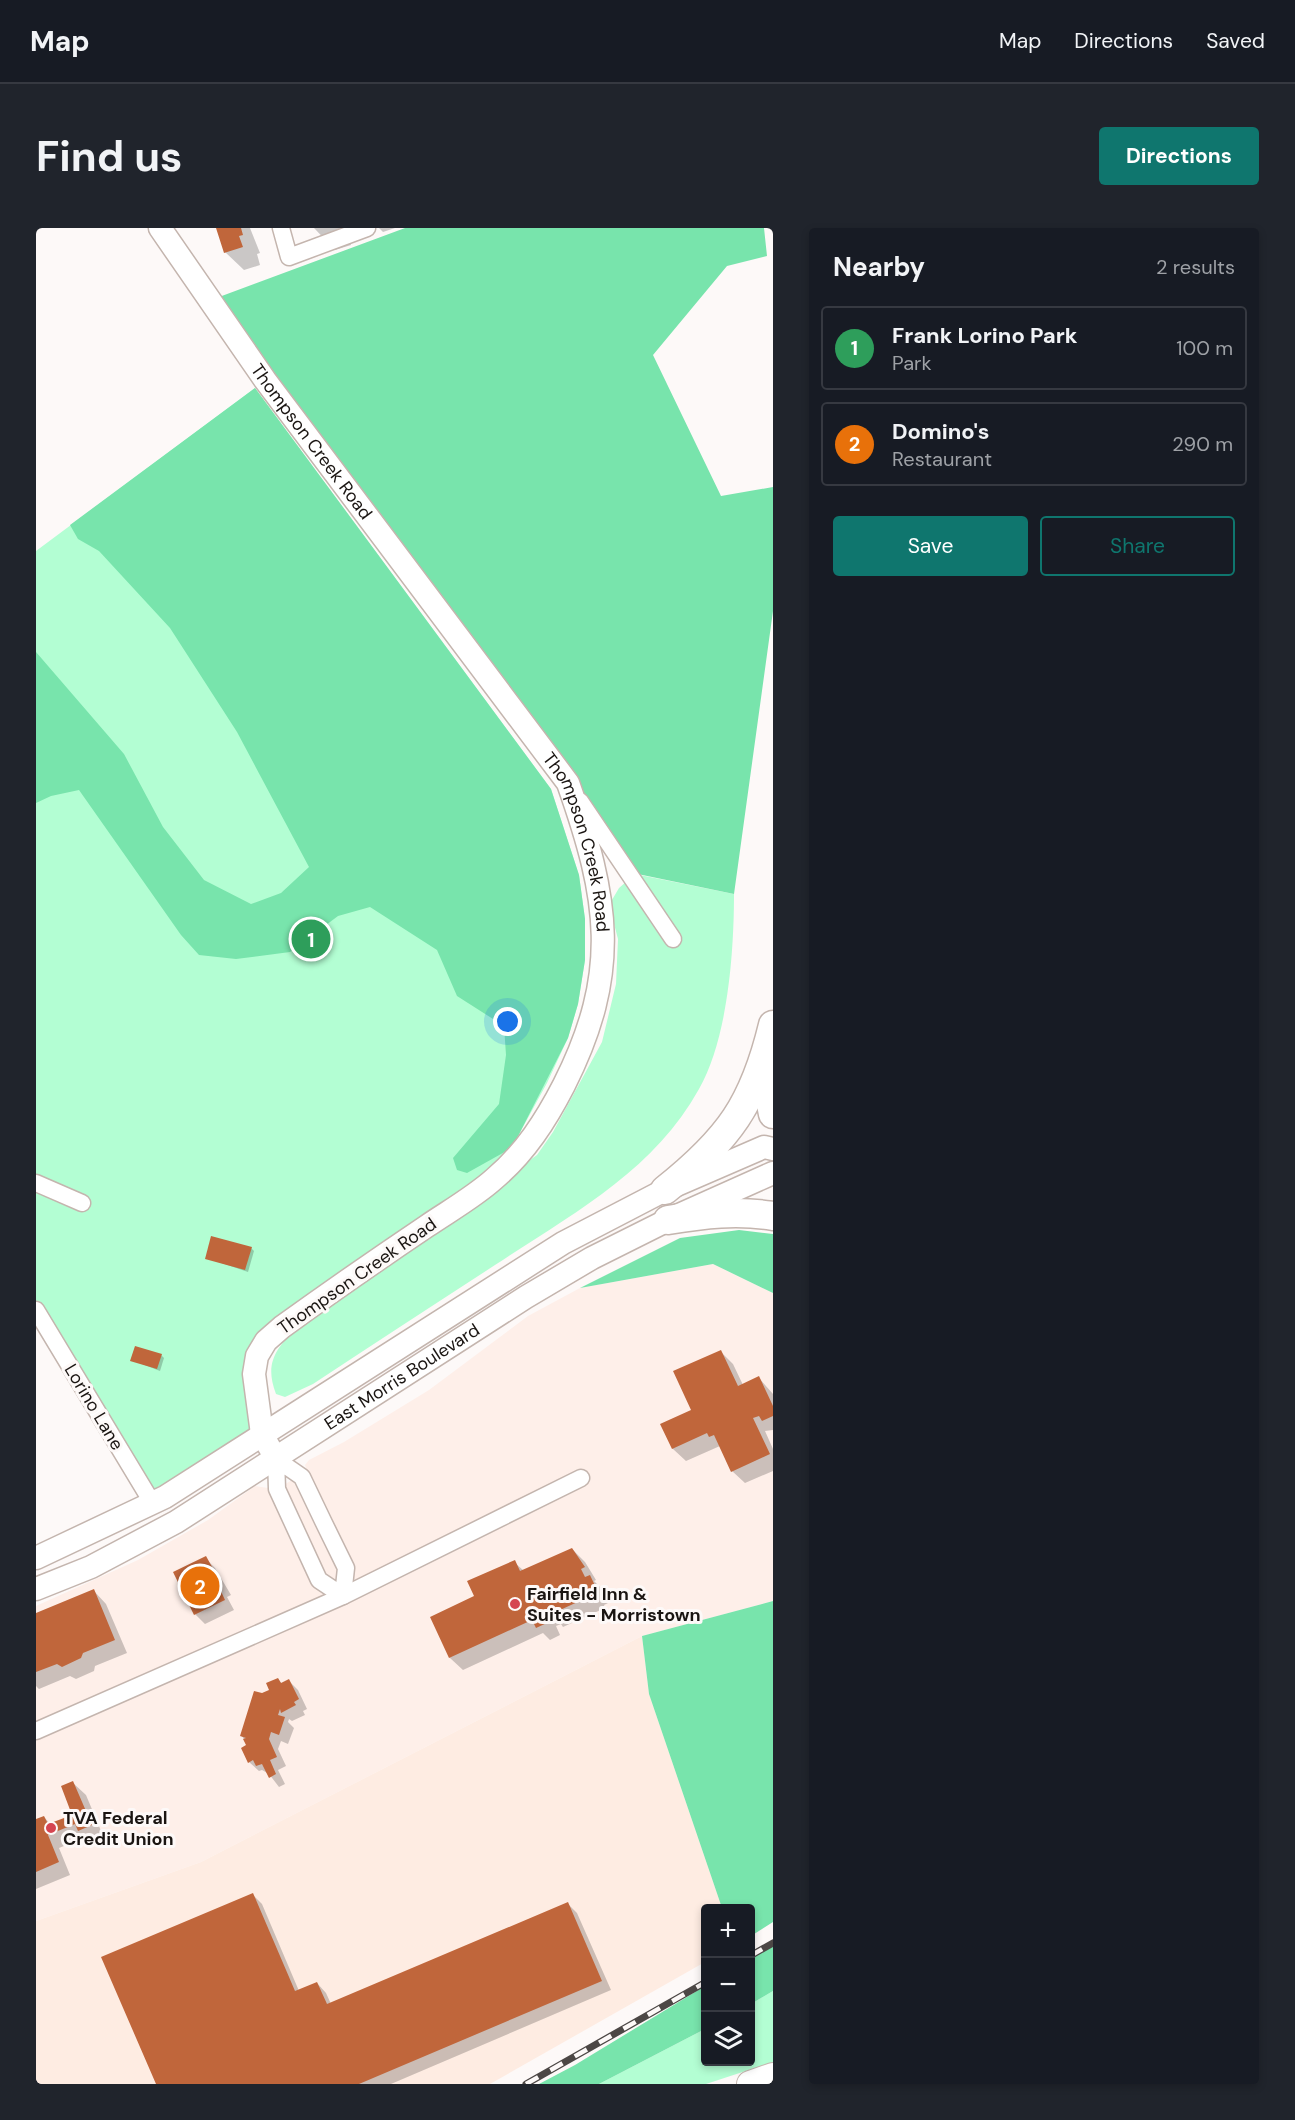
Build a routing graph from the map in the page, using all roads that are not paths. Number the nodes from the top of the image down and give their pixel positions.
1 (160, 228) edge
2 (281, 228) edge
3 (367, 228) edge
4 (568, 783) junction
5 (672, 939) dead end
6 (771, 1033) edge
7 (773, 1114) edge
8 (773, 1149) edge
9 (773, 1173) edge
10 (36, 1183) edge
11 (665, 1190) junction
12 (82, 1203) dead end
13 (773, 1216) edge
14 (668, 1220) junction
15 (36, 1310) edge
16 (262, 1434) junction
17 (276, 1459) junction
18 (581, 1478) dead end
19 (153, 1504) junction
20 (323, 1521) junction
21 (298, 1532) junction
22 (36, 1558) edge
23 (36, 1589) edge
24 (343, 1596) junction
25 (36, 1731) edge
26 (773, 2076) edge
27 (750, 2084) edge

1 - 4 main road, Thompson Creek Road
2 - 3 street
4 - 5 street
4 - 16 main road, Thompson Creek Road
6 - 7 highway
6 - 11 highway
8 - 11 main road, East Morris Boulevard
9 - 14 main road, East Morris Boulevard
10 - 12 street
11 - 16 main road, East Morris Boulevard
13 - 14 highway
14 - 17 main road, East Morris Boulevard
15 - 19 street, Lorino Lane
16 - 17 main road
16 - 19 main road, East Morris Boulevard
17 - 20 street
17 - 21 street
17 - 23 main road, East Morris Boulevard
18 - 24 street
19 - 22 main road, East Morris Boulevard
20 - 21 street
20 - 24 street
21 - 24 street
24 - 25 street
26 - 27 main road

